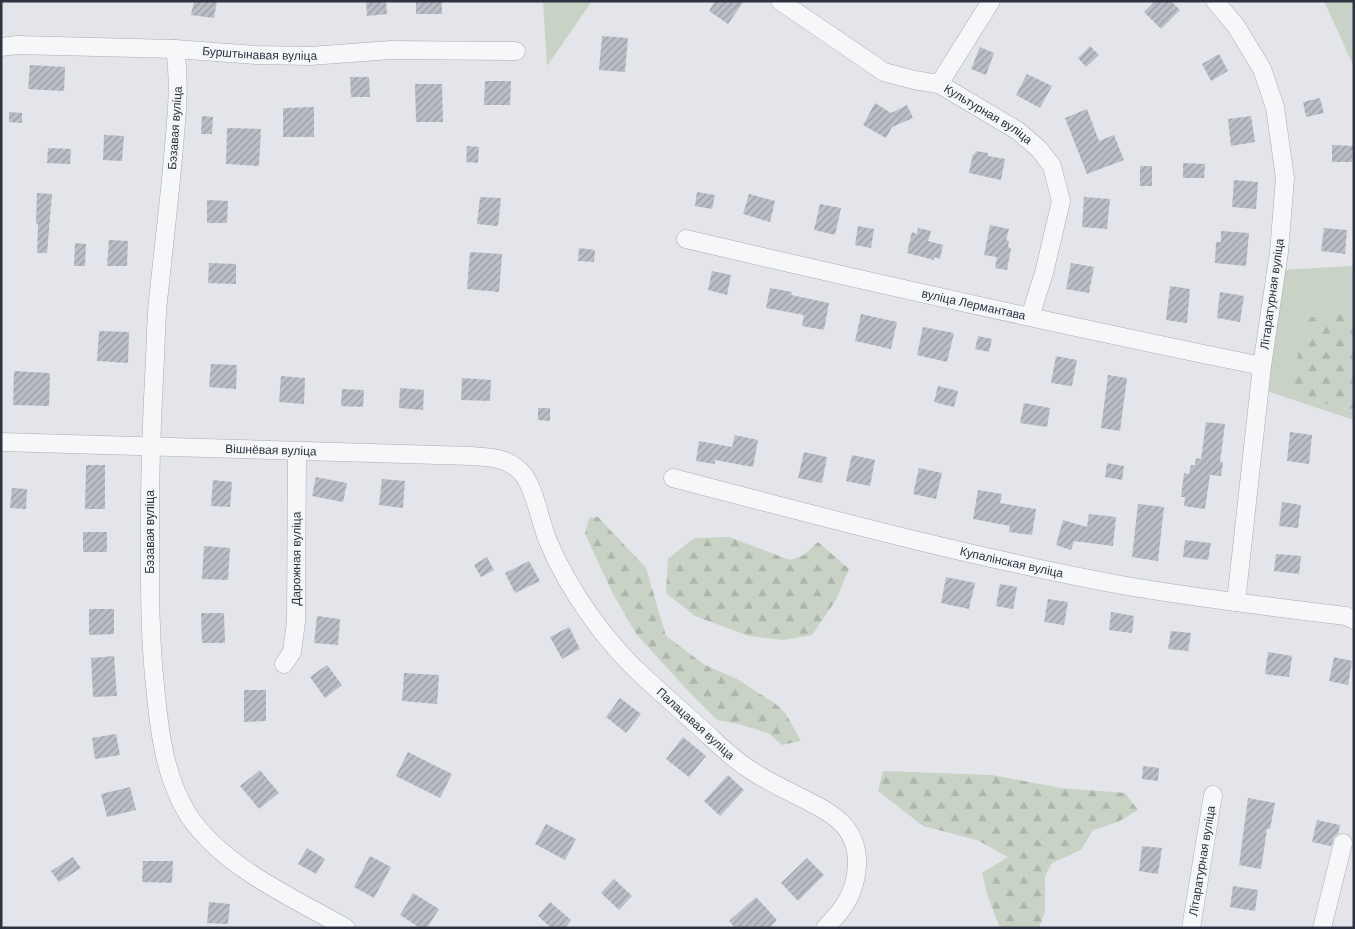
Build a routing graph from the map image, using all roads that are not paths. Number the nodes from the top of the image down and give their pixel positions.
1 (780, 1) edge
2 (991, 1) edge
3 (1215, 1) edge
4 (1, 47) edge
5 (175, 49) junction
6 (516, 52) dead end
7 (939, 84) junction
8 (686, 239) dead end
9 (1030, 317) junction
10 (1262, 366) junction
11 (1, 442) edge
12 (150, 447) junction
13 (297, 452) junction
14 (673, 478) dead end
15 (529, 484) joint
16 (1236, 602) junction
17 (1354, 620) edge
18 (284, 664) dead end
19 (1213, 795) dead end
20 (1343, 843) dead end
21 (346, 928) edge
22 (825, 928) edge
23 (1191, 928) edge
24 (1322, 928) edge

1 - 7 street, Культурная вуліца
2 - 7 street
3 - 10 street, Літаратурная вуліца
4 - 5 street, Бурштынавая вуліца
5 - 6 street, Бурштынавая вуліца
5 - 12 street, Бэзавая вуліца
7 - 9 street, Культурная вуліца
8 - 9 street, вуліца Лермантава
9 - 10 street, вуліца Лермантава
10 - 16 street, Літаратурная вуліца
11 - 12 street, Вішнёвая вуліца
12 - 13 street, Вішнёвая вуліца
12 - 21 street, Бэзавая вуліца
13 - 15 street, Вішнёвая вуліца
13 - 18 street, Дарожная вуліца
14 - 16 street, Купалінская вуліца
15 - 22 street, Палацавая вуліца
16 - 17 street, Купалінская вуліца
19 - 23 street, Літаратурная вуліца
20 - 24 street

